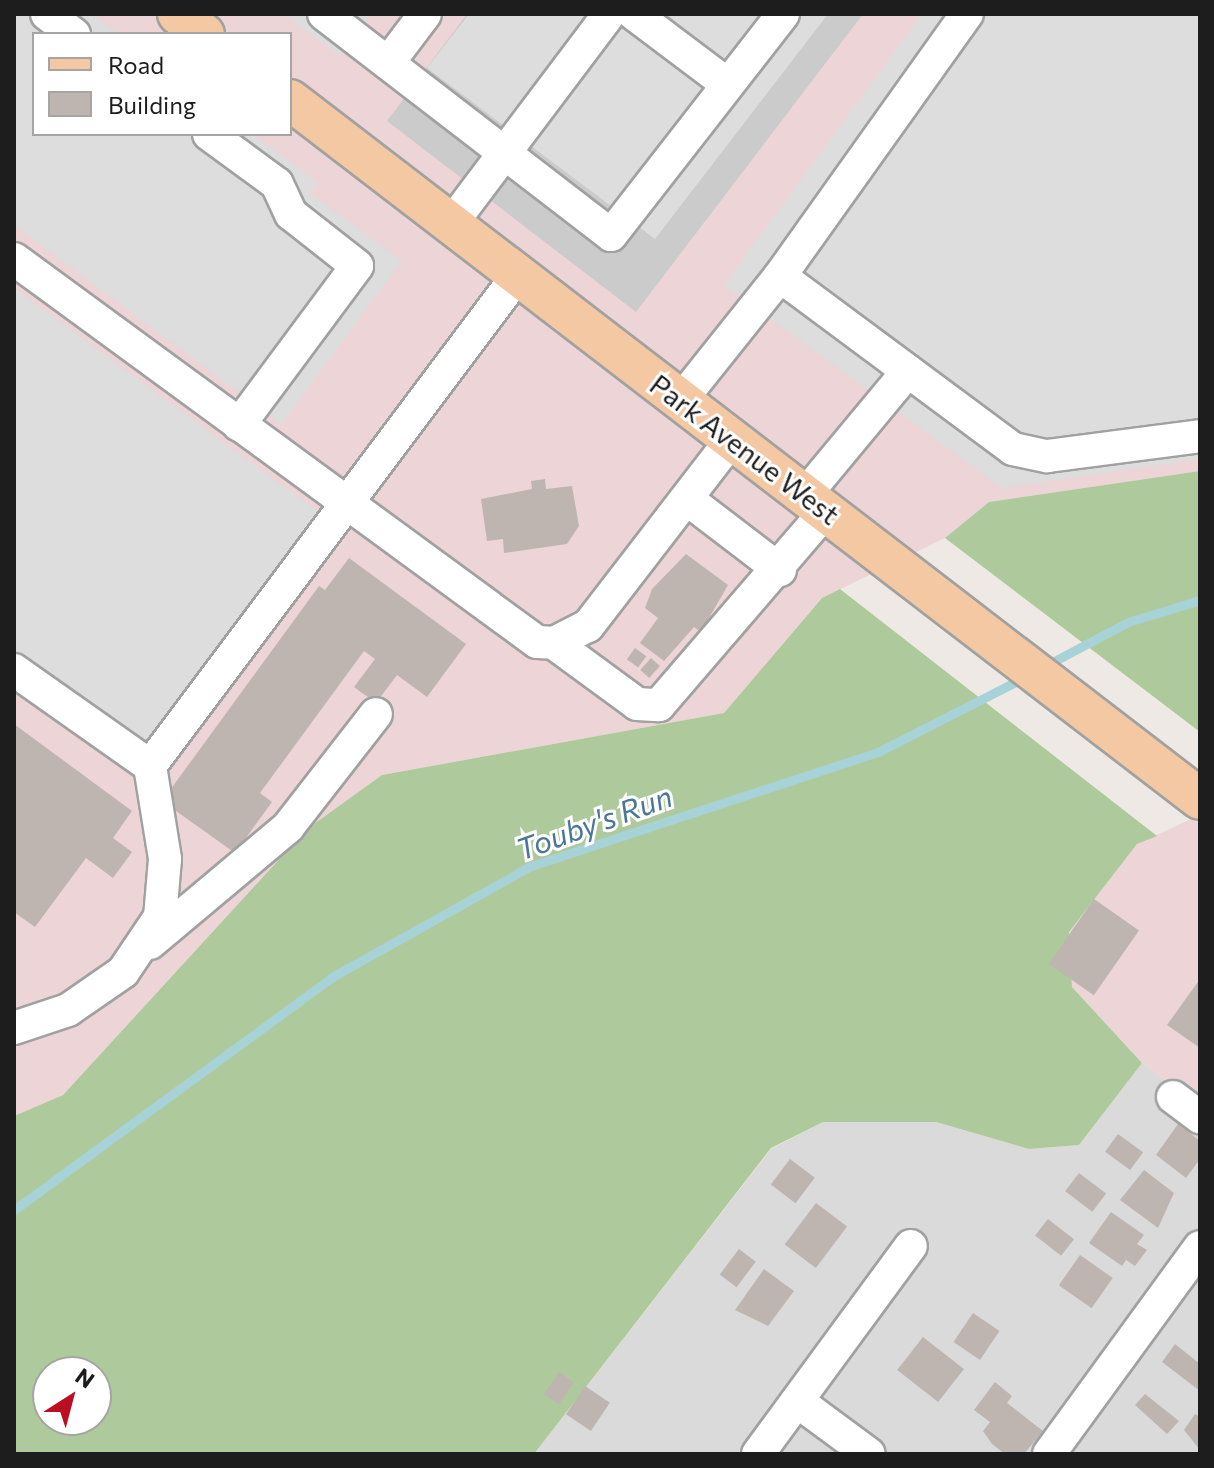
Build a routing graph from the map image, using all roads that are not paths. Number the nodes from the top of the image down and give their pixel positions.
1 (47, 14) edge
2 (178, 14) edge
3 (324, 14) edge
4 (425, 14) edge
5 (609, 14) edge
6 (634, 14) edge
7 (783, 14) edge
8 (967, 14) edge
9 (71, 32) edge
10 (201, 32) edge
11 (388, 63) junction
12 (727, 84) junction
13 (292, 102) edge
14 (212, 136) edge
15 (505, 153) junction
16 (451, 224) junction
17 (14, 259) edge
18 (518, 275) junction
19 (780, 276) junction
20 (908, 371) junction
21 (681, 400) junction
22 (239, 425) junction
23 (1200, 436) edge
24 (732, 439) junction
25 (687, 499) junction
26 (816, 503) junction
27 (347, 506) junction
28 (780, 570) junction
29 (554, 643) junction
30 (14, 670) edge
31 (376, 714) dead end
32 (150, 766) junction
33 (1200, 799) edge
34 (144, 948) junction
35 (14, 1028) edge
36 (1173, 1097) dead end
37 (1200, 1117) edge
38 (911, 1246) dead end
39 (1200, 1247) edge
40 (797, 1401) junction
41 (758, 1454) edge
42 (869, 1454) edge
43 (1049, 1454) edge

1 - 9 street
2 - 10 main road
3 - 11 street
4 - 11 street
5 - 15 street
6 - 12 street
7 - 12 street
8 - 19 street
11 - 15 street
12 - 15 street
13 - 16 main road, Park Avenue West
14 - 22 street
15 - 16 street
16 - 18 main road, Park Avenue West
17 - 22 street
18 - 21 main road, Park Avenue West
18 - 27 street
19 - 20 street
19 - 21 street
20 - 23 street
20 - 26 street
21 - 24 main road, Park Avenue West
22 - 27 street
24 - 25 street
24 - 26 main road, Park Avenue West
25 - 28 street
25 - 29 street
26 - 28 street
26 - 33 main road, Park Avenue West
27 - 29 street
27 - 32 street
28 - 29 street
30 - 32 street
31 - 34 street
32 - 34 street
34 - 35 street
36 - 37 street
38 - 40 street
39 - 43 street
40 - 41 street
40 - 42 street

